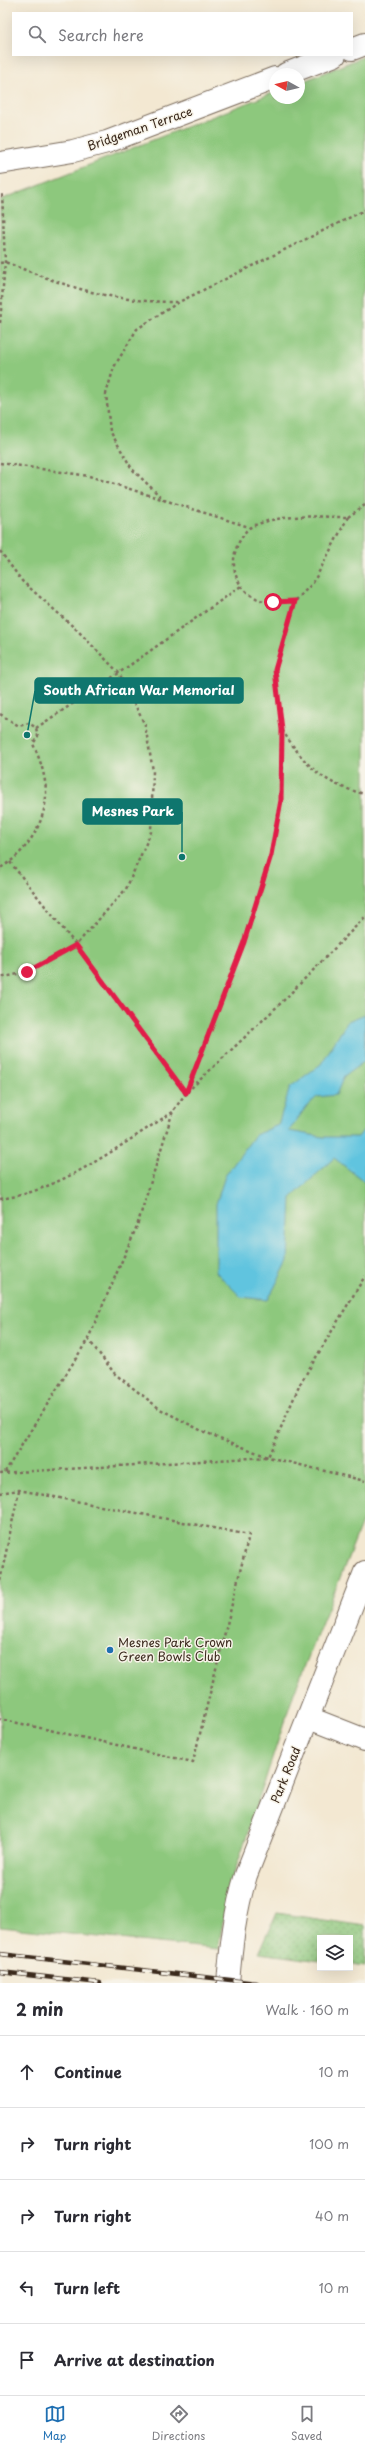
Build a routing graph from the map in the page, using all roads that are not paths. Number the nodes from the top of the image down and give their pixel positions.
1 (365, 44) edge
2 (353, 49) edge
3 (333, 56) edge
4 (302, 68) edge
5 (269, 80) edge
6 (0, 163) edge
7 (365, 1572) edge
8 (309, 1718) junction
9 (365, 1740) edge
10 (228, 1983) edge

1 - 2 main road
3 - 4 main road
5 - 6 main road, Bridgeman Terrace
7 - 8 main road, Park Road
8 - 9 main road
8 - 10 main road, Park Road

